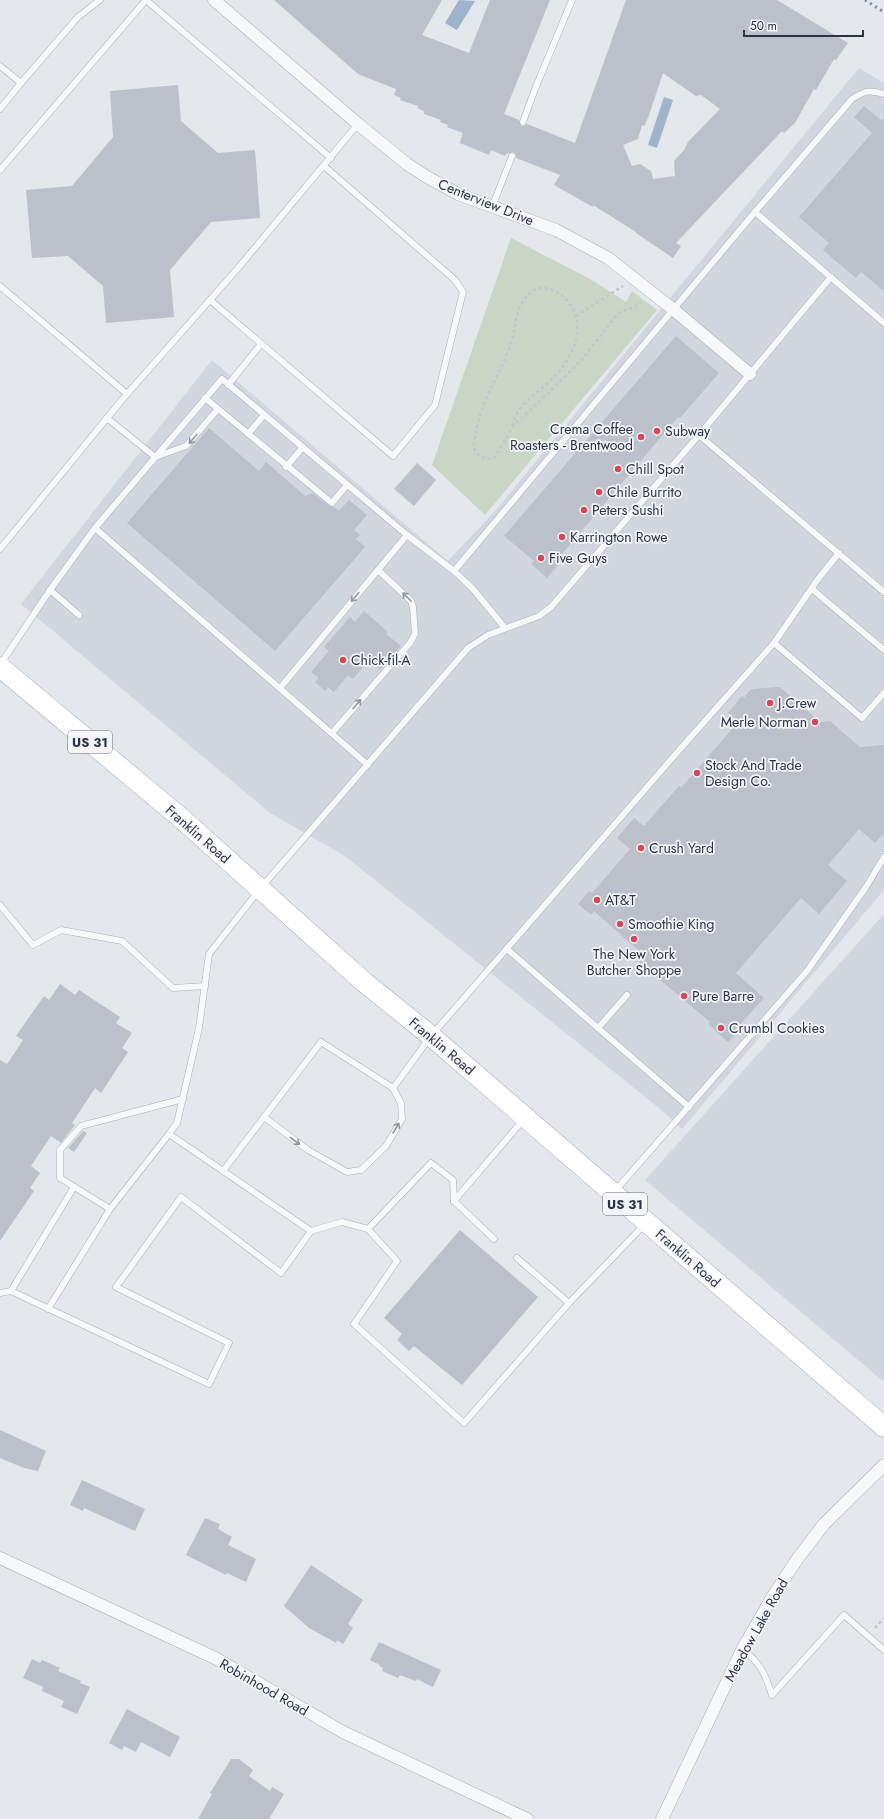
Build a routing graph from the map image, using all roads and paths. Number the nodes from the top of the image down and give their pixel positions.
1 (100, 0) edge
2 (214, 0) edge
3 (572, 0) edge
4 (0, 66) edge
5 (21, 83) junction
6 (884, 94) edge
7 (0, 109) edge
8 (523, 122) dead end
9 (358, 124) junction
10 (512, 156) dead end
11 (331, 158) junction
12 (324, 166) junction
13 (0, 170) edge
14 (492, 207) junction
15 (755, 212) junction
16 (831, 277) junction
17 (634, 278) junction
18 (0, 286) edge
19 (653, 293) junction
20 (210, 300) junction
21 (674, 310) junction
22 (576, 316) junction
23 (884, 323) edge
24 (261, 344) junction
25 (750, 374) junction
26 (228, 385) junction
27 (127, 394) junction
28 (205, 398) junction
29 (218, 409) junction
30 (264, 415) junction
31 (107, 418) junction
32 (514, 426) junction
33 (248, 434) junction
34 (699, 435) junction
35 (303, 447) junction
36 (155, 457) junction
37 (286, 467) junction
38 (347, 485) junction
39 (95, 528) junction
40 (407, 535) junction
41 (0, 549) edge
42 (839, 553) junction
43 (378, 570) junction
44 (454, 571) junction
45 (812, 589) junction
46 (50, 590) junction
47 (884, 592) edge
48 (79, 615) dead end
49 (506, 628) junction
50 (774, 643) junction
51 (884, 650) edge
52 (0, 666) edge
53 (280, 688) junction
54 (884, 693) edge
55 (332, 733) junction
56 (368, 765) junction
57 (884, 857) edge
58 (260, 889) junction
59 (0, 905) edge
60 (507, 949) junction
61 (205, 986) junction
62 (627, 995) dead end
63 (598, 1028) junction
64 (431, 1036) junction
65 (393, 1088) junction
66 (183, 1099) junction
67 (689, 1107) junction
68 (264, 1117) junction
69 (525, 1118) junction
70 (170, 1134) junction
71 (223, 1171) junction
72 (74, 1187) junction
73 (613, 1194) junction
74 (454, 1201) junction
75 (110, 1209) junction
76 (646, 1223) junction
77 (368, 1229) junction
78 (311, 1231) junction
79 (494, 1239) dead end
80 (517, 1258) dead end
81 (11, 1291) junction
82 (0, 1293) edge
83 (569, 1303) junction
84 (48, 1309) junction
85 (884, 1427) edge
86 (884, 1465) edge
87 (0, 1558) edge
88 (742, 1650) junction
89 (884, 1650) edge
90 (527, 1819) edge
91 (662, 1819) edge

1 - 5 lane
2 - 9 street, Centerview Drive
3 - 8 lane
4 - 5 lane
5 - 7 lane
6 - 15 lane
9 - 11 lane
9 - 14 street, Centerview Drive
10 - 14 lane
11 - 12 lane
11 - 13 lane
12 - 20 lane
12 - 24 lane
14 - 17 street, Centerview Drive
15 - 16 lane
15 - 21 lane
16 - 23 lane
16 - 25 lane
17 - 19 street, Centerview Drive
17 - 22 path
18 - 27 lane
19 - 21 street, Centerview Drive
19 - 32 path
20 - 24 lane
20 - 27 lane
21 - 25 street, Centerview Drive
21 - 44 lane
22 - 32 path
22 - 32 path
24 - 26 lane
25 - 34 lane
26 - 28 lane
26 - 30 lane
27 - 31 lane
28 - 29 lane
28 - 36 lane
29 - 33 lane
29 -> 36 lane
30 - 33 lane
30 - 35 lane
31 - 36 lane
31 - 41 lane
33 - 37 lane
34 - 42 lane
34 - 49 lane
35 - 37 lane
35 - 38 lane
36 - 39 lane
37 - 38 lane
38 - 40 lane
39 - 46 lane
39 - 53 lane
40 - 43 lane
40 - 44 lane
42 - 45 lane
42 - 47 lane
43 -> 53 lane
55 -> 43 lane
44 - 49 lane
45 - 50 lane
45 - 51 lane
46 - 48 lane
46 - 52 lane
49 - 56 lane
50 - 54 lane
50 - 60 lane
52 - 58 main road, Franklin Road / US 31
53 - 55 lane
55 - 56 lane
56 - 58 lane
57 - 67 lane
58 - 61 lane
58 - 64 main road, Franklin Road / US 31
59 - 61 lane
60 - 63 lane
60 - 64 lane
61 - 66 lane
62 - 63 lane
63 - 67 lane
64 - 65 lane
64 - 69 main road, Franklin Road / US 31
65 - 68 lane
68 -> 65 lane
66 - 70 lane
66 - 72 lane
67 - 73 lane
68 - 71 lane
69 - 73 main road, Franklin Road / US 31
69 - 74 lane
70 - 71 lane
70 - 75 lane
71 - 78 lane
72 - 75 lane
72 - 81 lane
73 - 76 main road, Franklin Road / US 31
74 - 77 lane
74 - 79 lane
75 - 84 lane
76 - 83 lane
76 - 85 main road, Franklin Road / US 31
77 - 78 lane
77 - 83 lane
78 - 84 lane
80 - 83 lane
81 - 82 lane
81 - 84 lane
86 - 88 street, Meadow Lake Road
87 - 90 street, Robinhood Road
88 - 89 lane
88 - 91 street, Meadow Lake Road

